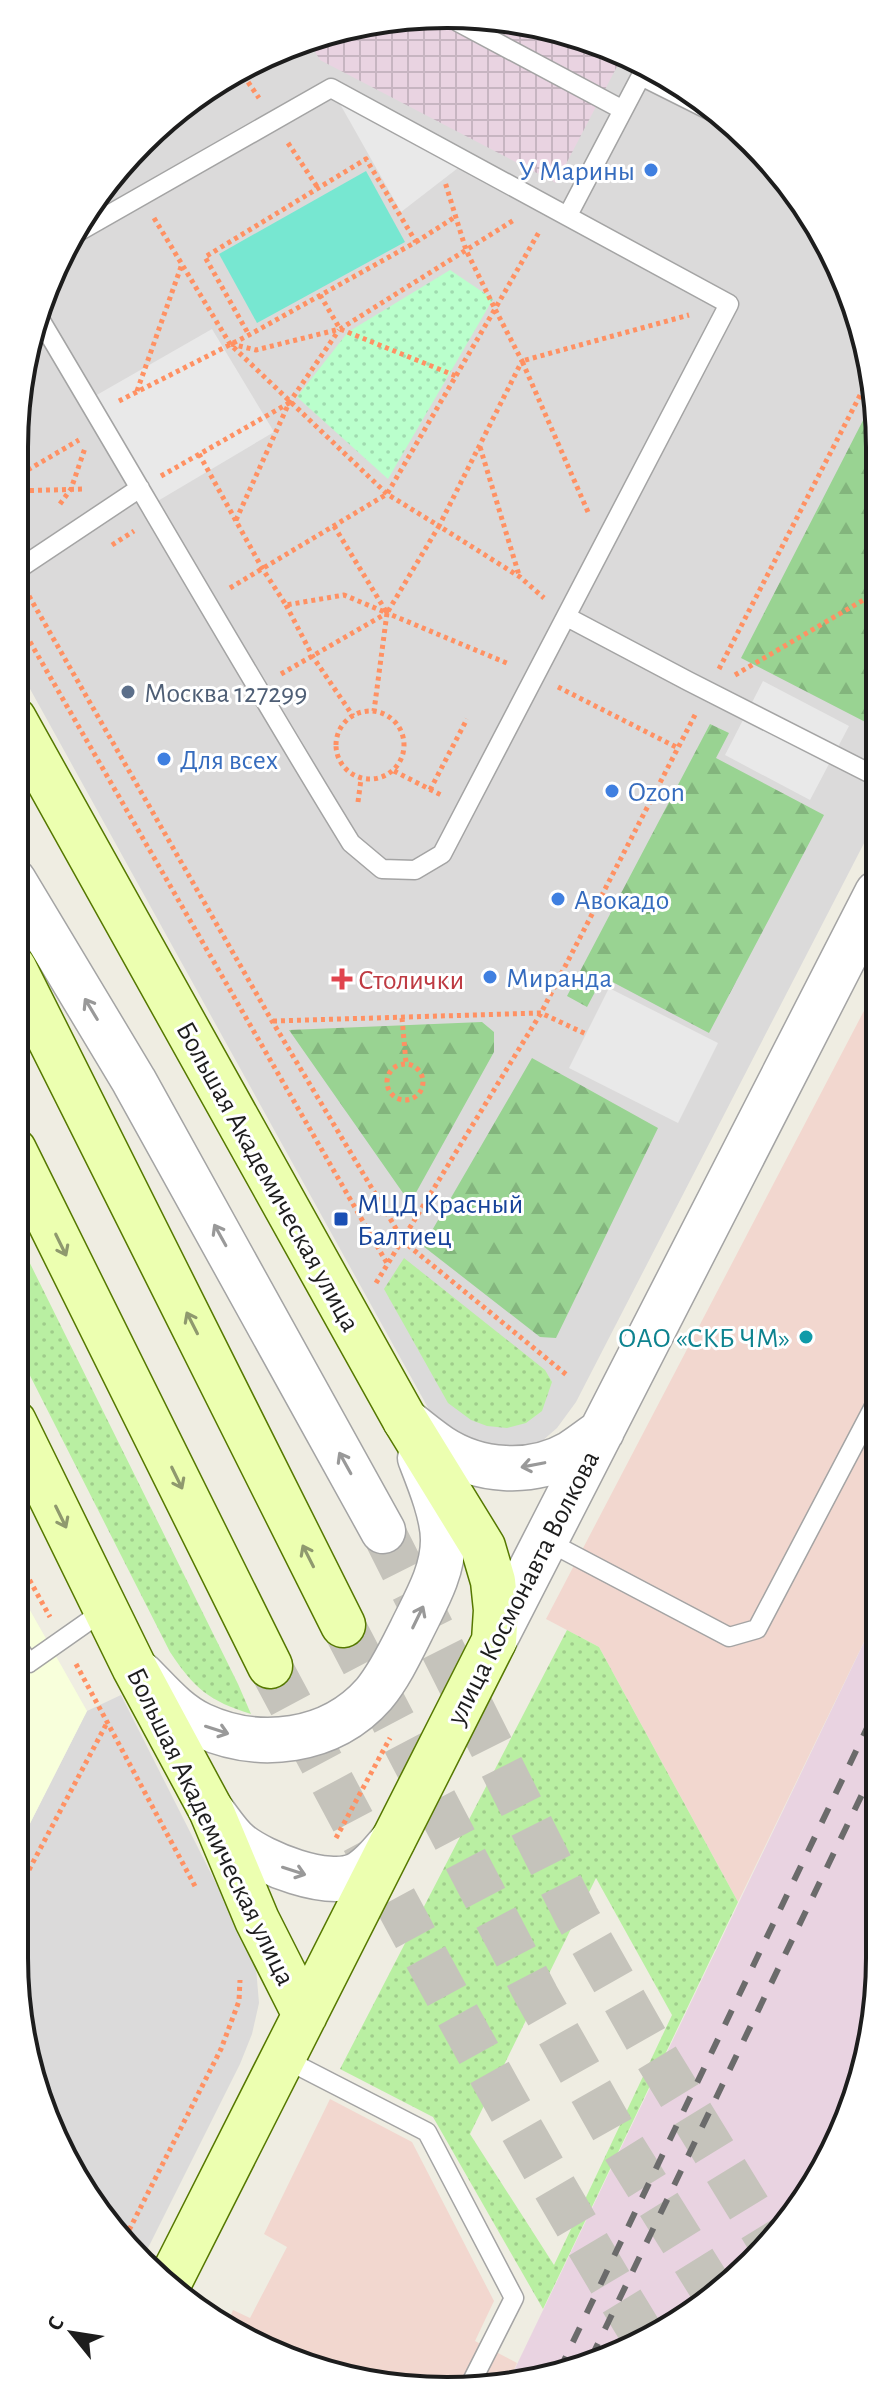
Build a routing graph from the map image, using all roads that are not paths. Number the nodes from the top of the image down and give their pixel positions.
1 (471, 29) edge
2 (644, 78) edge
3 (623, 110) junction
4 (554, 209) junction
5 (93, 224) edge
6 (45, 328) edge
7 (140, 488) junction
8 (28, 563) edge
9 (567, 617) junction
10 (28, 744) edge
11 (866, 771) edge
12 (28, 904) edge
13 (866, 915) edge
14 (28, 996) edge
15 (28, 1178) edge
16 (405, 1420) junction
17 (866, 1422) edge
18 (602, 1431) junction
19 (28, 1450) edge
20 (383, 1531) tunnel mouth
21 (545, 1540) junction
22 (106, 1609) junction
23 (343, 1625) tunnel mouth
24 (494, 1641) junction
25 (28, 1665) edge
26 (270, 1666) tunnel mouth
27 (134, 1667) junction
28 (211, 1810) junction
29 (400, 1831) junction
30 (305, 2015) junction
31 (283, 2058) junction
32 (173, 2275) edge
33 (475, 2376) edge

1 - 3 lane
2 - 3 lane
3 - 4 lane
4 - 5 lane
4 - 9 lane
6 - 7 lane
7 - 8 lane
7 - 9 lane
9 - 11 lane
10 - 16 main road, Большая Академическая улица
20 -> 12 street
13 - 18 street, улица Космонавта Волкова
23 -> 14 main road
15 -> 26 main road
18 -> 16 street
16 - 24 main road, Большая Академическая улица
27 -> 16 street
17 - 21 lane
18 - 21 street, улица Космонавта Волкова
19 -> 22 main road, Большая Академическая улица
21 - 24 street, улица Космонавта Волкова
22 - 25 lane
22 - 27 main road, Большая Академическая улица
24 - 29 main road, улица Космонавта Волкова
27 - 28 main road, Большая Академическая улица
28 -> 29 street
28 - 30 main road, Большая Академическая улица
29 - 30 main road, улица Космонавта Волкова
30 - 31 main road, улица Космонавта Волкова
31 - 32 main road, улица Космонавта Волкова
31 - 33 lane

